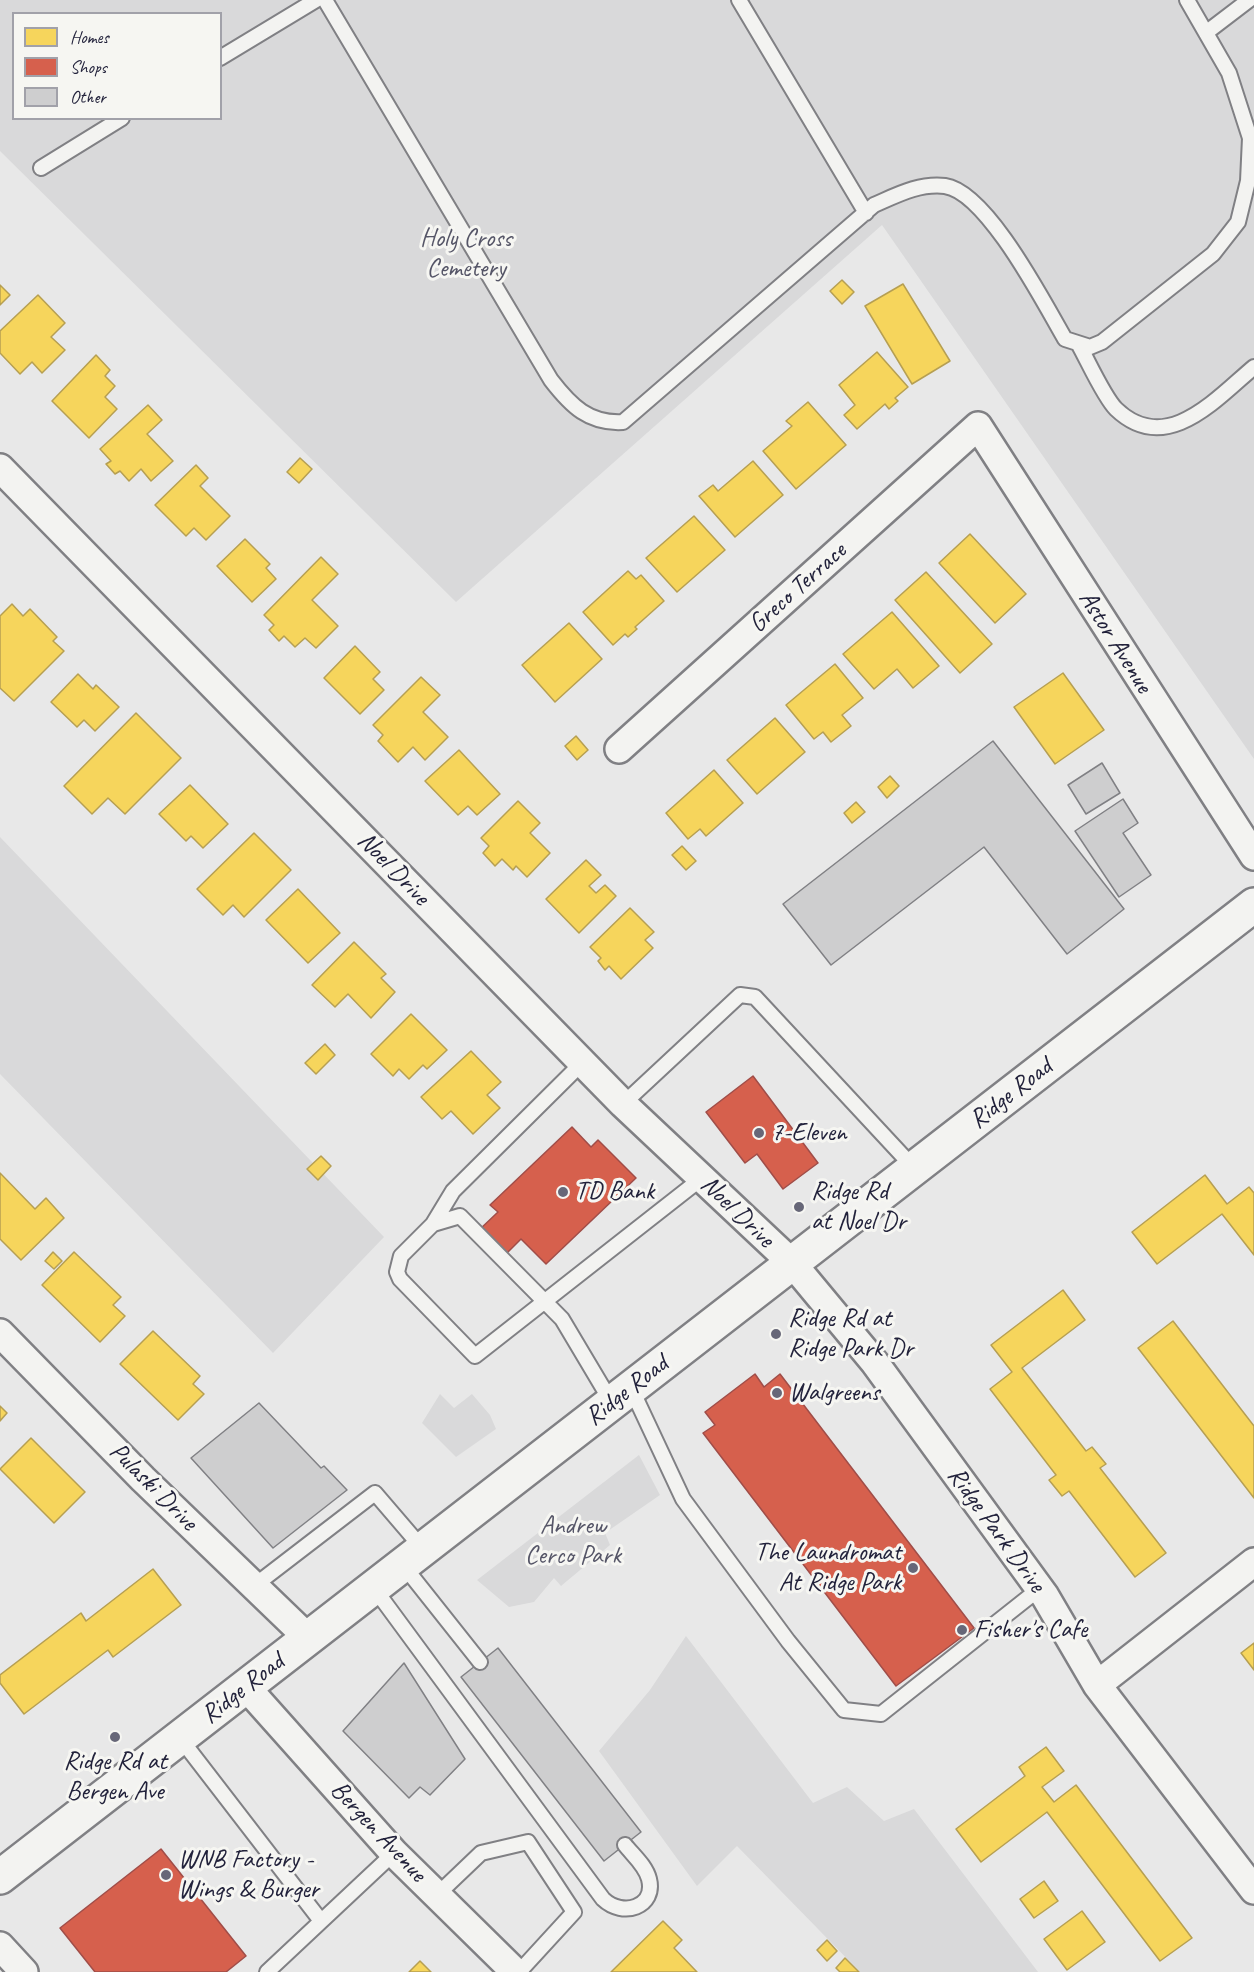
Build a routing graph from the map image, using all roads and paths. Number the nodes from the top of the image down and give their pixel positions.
1 (316, 0) edge
2 (326, 0) edge
3 (739, 0) edge
4 (1187, 0) edge
5 (1249, 0) edge
6 (1207, 32) junction
7 (222, 57) edge
8 (119, 120) edge
9 (1252, 141) edge
10 (41, 168) dead end
11 (1251, 186) edge
12 (866, 213) junction
13 (1079, 345) junction
14 (1254, 367) edge
15 (978, 426) joint
16 (0, 468) edge
17 (619, 749) dead end
18 (1254, 856) edge
19 (1254, 905) edge
20 (582, 1063) junction
21 (623, 1104) junction
22 (914, 1168) junction
23 (702, 1178) junction
24 (453, 1191) junction
25 (460, 1216) junction
26 (433, 1224) junction
27 (792, 1263) junction
28 (544, 1302) junction
29 (0, 1333) edge
30 (621, 1396) junction
31 (413, 1557) junction
32 (1254, 1562) edge
33 (254, 1586) junction
34 (374, 1587) junction
35 (1039, 1589) junction
36 (308, 1638) junction
37 (480, 1662) dead end
38 (1097, 1684) junction
39 (246, 1687) junction
40 (180, 1738) junction
41 (625, 1845) dead end
42 (394, 1853) junction
43 (0, 1877) edge
44 (1254, 1890) edge
45 (437, 1895) junction
46 (321, 1921) junction
47 (0, 1946) edge
48 (24, 1972) edge
49 (267, 1972) edge
50 (517, 1972) edge

1 - 7 lane
2 - 12 lane
3 - 12 lane
4 - 6 lane
5 - 6 lane
6 - 9 lane
8 - 10 lane
9 - 11 lane
11 - 13 lane
12 - 13 lane
13 - 14 lane
15 - 17 street, Greco Terrace
15 - 18 street, Astor Avenue
16 - 20 street, Noel Drive
19 - 22 main road, Ridge Road
20 - 21 street, Noel Drive
20 - 24 lane
21 - 22 lane
21 - 23 street, Noel Drive
22 - 27 main road, Ridge Road
23 - 27 street, Noel Drive
23 - 28 lane
24 - 25 lane
24 - 26 lane
25 - 26 lane
25 - 28 lane
26 - 28 lane
27 - 30 main road, Ridge Road
27 - 35 street, Ridge Park Drive
28 - 30 lane
29 - 33 street, Pulaski Drive
30 - 31 main road, Ridge Road
30 - 35 lane
31 - 33 lane
31 - 34 main road, Ridge Road
31 - 37 lane
32 - 38 street
33 - 36 street, Pulaski Drive
34 - 36 main road, Ridge Road
34 - 41 lane
35 - 38 street, Ridge Park Drive
36 - 39 main road, Ridge Road
38 - 44 street, Ridge Park Drive
39 - 40 main road, Ridge Road
39 - 42 street, Bergen Avenue
40 - 43 main road, Ridge Road
40 - 46 lane
42 - 45 street, Bergen Avenue
42 - 46 lane
45 - 50 street, Bergen Avenue
45 - 50 lane
46 - 49 lane
47 - 48 street

